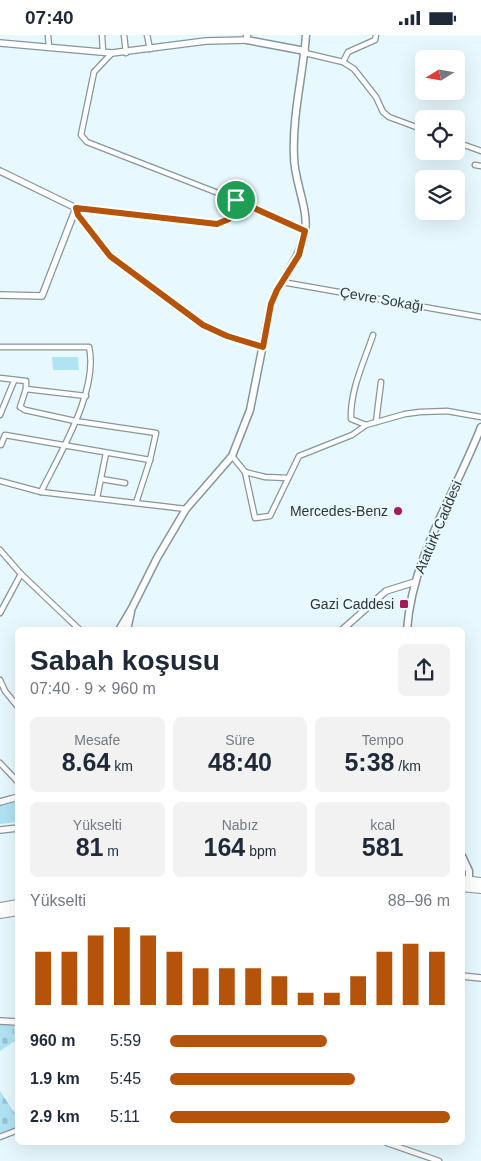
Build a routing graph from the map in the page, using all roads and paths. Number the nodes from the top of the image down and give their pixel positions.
1 (48, 35) edge
2 (102, 35) edge
3 (124, 35) edge
4 (148, 35) edge
5 (306, 35) edge
6 (376, 35) edge
7 (247, 37) edge
8 (205, 38) edge
9 (0, 43) edge
10 (49, 47) junction
11 (150, 49) junction
12 (305, 52) junction
13 (103, 53) junction
14 (112, 53) junction
15 (126, 53) junction
16 (343, 62) junction
17 (415, 127) edge
18 (465, 145) edge
19 (481, 151) edge
20 (475, 165) dead end
21 (481, 167) edge
22 (0, 171) edge
23 (236, 200) junction
24 (76, 208) junction
25 (305, 231) junction
26 (282, 282) junction
27 (0, 295) edge
28 (481, 317) edge
29 (373, 335) dead end
30 (0, 347) edge
31 (263, 347) junction
32 (0, 379) edge
33 (14, 381) junction
34 (381, 381) dead end
35 (26, 389) junction
36 (86, 397) junction
37 (0, 415) edge
38 (481, 417) edge
39 (75, 421) junction
40 (376, 422) junction
41 (366, 425) junction
42 (481, 427) edge
43 (0, 446) edge
44 (64, 447) junction
45 (106, 453) junction
46 (232, 456) junction
47 (150, 460) junction
48 (245, 472) junction
49 (288, 478) junction
50 (101, 479) junction
51 (0, 481) edge
52 (125, 483) dead end
53 (40, 492) junction
54 (97, 498) junction
55 (136, 503) junction
56 (186, 509) junction
57 (0, 550) edge
58 (21, 574) junction
59 (415, 582) junction
60 (132, 609) junction
61 (0, 613) edge
62 (77, 627) edge
63 (121, 627) edge
64 (128, 627) edge
65 (345, 627) edge
66 (408, 627) edge
67 (0, 680) edge
68 (15, 703) edge
69 (0, 763) edge
70 (15, 779) edge
71 (15, 798) edge
72 (0, 802) edge
73 (15, 829) edge
74 (0, 830) edge
75 (465, 862) edge
76 (465, 881) edge
77 (481, 882) edge
78 (465, 883) edge
79 (465, 883) edge
80 (481, 889) edge
81 (15, 904) edge
82 (0, 907) edge
83 (15, 912) edge
84 (0, 914) edge
85 (465, 976) edge
86 (481, 978) edge
87 (0, 1021) edge
88 (15, 1022) edge
89 (15, 1131) edge
90 (0, 1137) edge
91 (394, 1145) edge
92 (440, 1161) edge

1 - 10 street
2 - 13 street
3 - 15 street
4 - 11 street
5 - 12 main road
6 - 16 street
7 - 8 street
7 - 12 main road
8 - 11 street
9 - 10 street
10 - 13 street
11 - 15 street
12 - 16 street
12 - 25 main road
13 - 14 street
14 - 15 street
14 - 23 street
16 - 17 street
18 - 19 street
20 - 21 street
22 - 24 street
23 - 24 street
23 - 25 street
24 - 27 street
24 - 31 street
25 - 26 main road
26 - 28 street, Çevre Sokağı
26 - 31 main road
29 - 41 street
30 - 36 street
31 - 46 main road
32 - 33 street
33 - 35 street
33 - 37 street
34 - 40 street
35 - 36 street
35 - 39 street
36 - 39 street
38 - 40 street
39 - 44 street
39 - 47 street
40 - 41 street
41 - 49 street
42 - 59 main road, Atatürk Caddesi
43 - 44 street
44 - 45 street
44 - 53 street
45 - 47 street
45 - 50 street
46 - 48 street
46 - 56 main road
47 - 55 street
48 - 49 street
48 - 49 street
50 - 52 street
50 - 54 street
51 - 53 street
53 - 54 street
54 - 55 street
55 - 56 street
56 - 60 main road
57 - 58 street
58 - 61 street
58 - 62 street
59 - 65 street
59 - 66 main road, Atatürk Caddesi
60 - 63 main road
60 - 64 main road
67 - 68 street
69 - 70 street
71 - 72 street
73 - 74 street
75 - 76 main road
77 - 78 main road
79 - 80 main road
81 - 82 main road
83 - 84 main road
85 - 86 street
87 - 88 street
89 - 90 street
91 - 92 street

